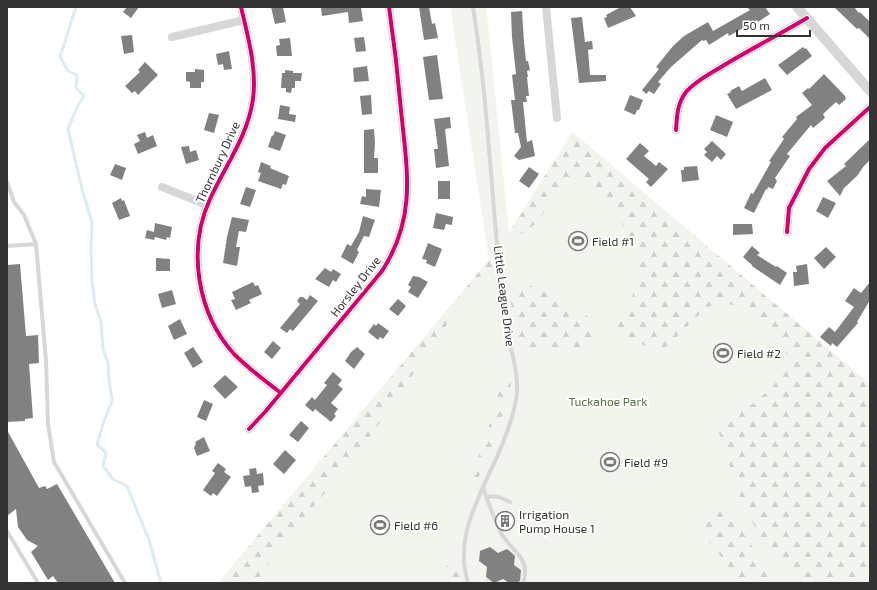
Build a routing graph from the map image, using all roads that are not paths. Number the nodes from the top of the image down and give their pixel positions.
1 (241, 7) edge
2 (389, 7) edge
3 (473, 7) edge
4 (546, 7) edge
5 (797, 7) edge
6 (807, 18) junction
7 (244, 20) junction
8 (172, 37) dead end
9 (870, 91) edge
10 (870, 107) edge
11 (557, 118) dead end
12 (676, 130) dead end
13 (7, 182) edge
14 (162, 187) dead end
15 (207, 205) junction
16 (787, 232) dead end
17 (36, 244) junction
18 (7, 246) edge
19 (281, 393) junction
20 (249, 429) dead end
21 (483, 487) junction
22 (486, 496) junction
23 (510, 502) dead end
24 (7, 531) edge
25 (38, 583) edge
26 (125, 583) edge
27 (468, 583) edge
28 (523, 583) edge

1 - 7 street, Thornbury Drive
2 - 19 street, Horsley Drive
3 - 21 lane, Little League Drive
4 - 11 street
5 - 6 street
6 - 9 street
6 - 12 street
7 - 8 street
7 - 15 street, Thornbury Drive
10 - 16 street
13 - 17 lane
14 - 15 street
15 - 19 street, Thornbury Drive
17 - 18 lane
17 - 26 lane
19 - 20 street, Horsley Drive
21 - 22 lane
21 - 27 lane, Little League Drive
22 - 23 lane
22 - 28 lane
24 - 25 lane

